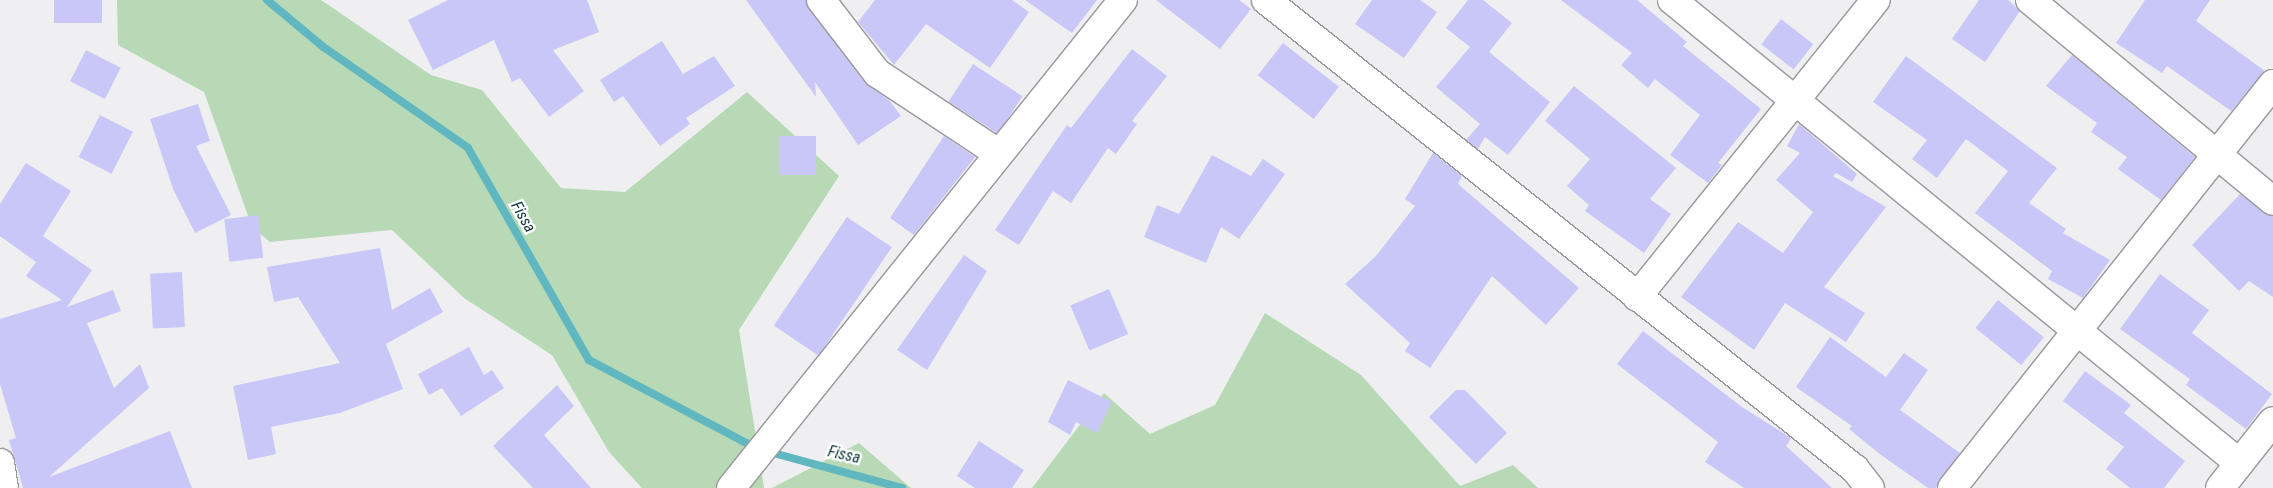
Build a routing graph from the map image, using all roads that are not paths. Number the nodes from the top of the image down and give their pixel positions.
1 (821, 0) edge
2 (1123, 0) edge
3 (1266, 0) edge
4 (1672, 0) edge
5 (1876, 0) edge
6 (2030, 0) edge
7 (2273, 84) edge
8 (1795, 100) junction
9 (998, 153) junction
10 (2217, 154) junction
11 (2273, 201) edge
12 (1637, 297) junction
13 (2078, 330) junction
14 (2273, 421) edge
15 (0, 463) edge
16 (2239, 463) junction
17 (4, 488) edge
18 (731, 488) edge
19 (1870, 488) edge
20 (1952, 488) edge
21 (2220, 488) edge

1 - 9 street
2 - 9 street
3 - 12 street
4 - 8 street
5 - 8 street
6 - 10 street
7 - 10 street
8 - 12 street
8 - 13 street
9 - 18 street
10 - 11 street
10 - 13 street
12 - 19 street
13 - 16 street
13 - 20 street
14 - 16 street
15 - 17 street
16 - 21 street

